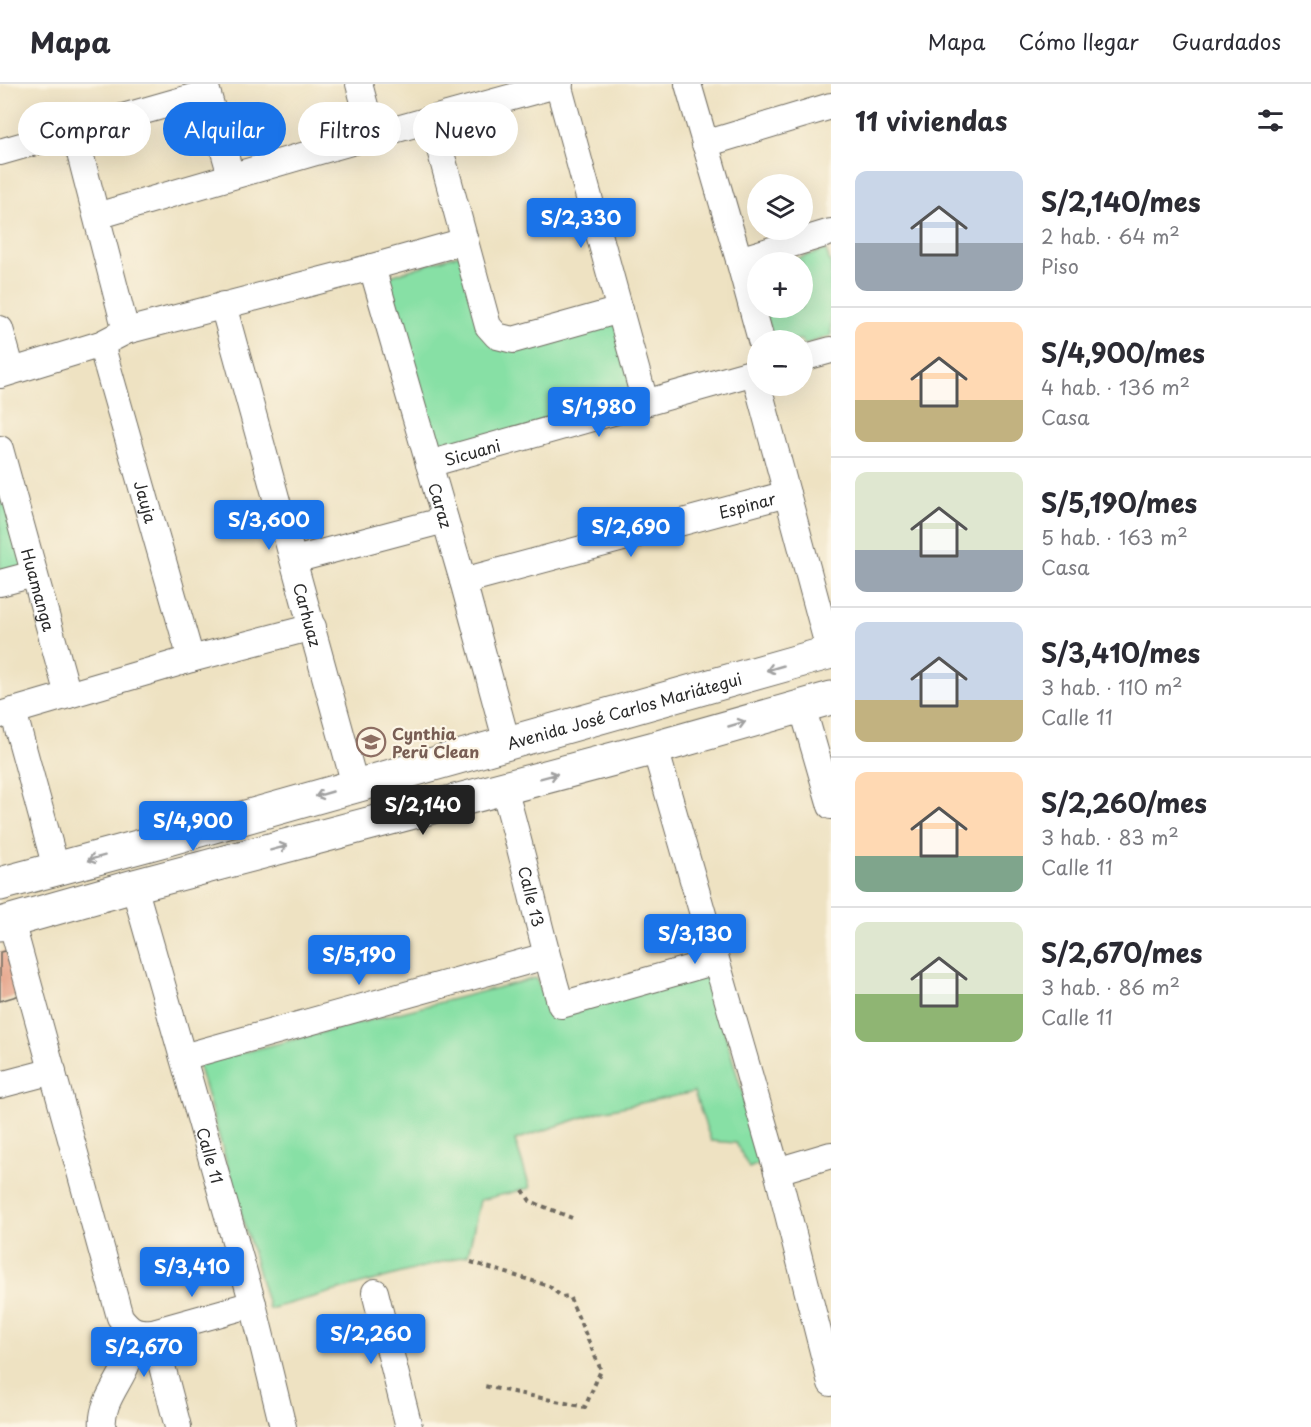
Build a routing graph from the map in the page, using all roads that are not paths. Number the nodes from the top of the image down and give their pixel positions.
1 (359, 84) edge
2 (559, 84) edge
3 (688, 84) edge
4 (206, 88) edge
5 (503, 92) edge
6 (364, 102) edge
7 (478, 102) edge
8 (151, 106) edge
9 (831, 106) edge
10 (705, 144) junction
11 (18, 147) edge
12 (0, 152) edge
13 (81, 156) edge
14 (300, 156) edge
15 (442, 156) edge
16 (231, 176) junction
17 (97, 216) junction
18 (831, 232) edge
19 (465, 242) junction
20 (739, 260) junction
21 (372, 267) junction
22 (223, 305) junction
23 (620, 310) junction
24 (0, 328) edge
25 (758, 330) edge
26 (126, 331) junction
27 (101, 344) junction
28 (831, 350) edge
29 (813, 355) edge
30 (6, 373) edge
31 (747, 380) edge
32 (762, 396) edge
33 (645, 402) junction
34 (0, 449) edge
35 (429, 464) junction
36 (787, 494) junction
37 (445, 520) junction
38 (294, 560) junction
39 (34, 574) junction
40 (463, 581) junction
41 (0, 583) edge
42 (313, 627) junction
43 (830, 652) edge
44 (191, 659) junction
45 (68, 695) junction
46 (817, 702) edge
47 (7, 713) edge
48 (507, 743) junction
49 (655, 747) junction
50 (355, 785) junction
51 (504, 789) junction
52 (831, 806) edge
53 (164, 840) junction
54 (56, 868) junction
55 (172, 876) junction
56 (0, 884) edge
57 (135, 886) junction
58 (6, 923) edge
59 (546, 956) junction
60 (716, 961) junction
61 (183, 1057) junction
62 (53, 1071) junction
63 (0, 1085) edge
64 (831, 1155) edge
65 (777, 1171) junction
66 (375, 1292) dead end
67 (253, 1304) junction
68 (825, 1329) edge
69 (141, 1330) junction
70 (831, 1383) edge
71 (103, 1427) edge
72 (178, 1427) edge
73 (283, 1427) edge
74 (409, 1427) edge

1 - 6 street
2 - 5 street
2 - 23 street
3 - 10 street
4 - 8 street
4 - 16 street
5 - 7 street
9 - 10 street
10 - 20 street
11 - 12 street
13 - 17 street
14 - 16 street
15 - 19 street
16 - 17 street
17 - 26 street
18 - 20 street
19 - 21 street
19 - 23 street
20 - 25 street
21 - 22 street
21 - 35 street, Caraz
22 - 26 street
22 - 38 street, Carhuaz
23 - 33 street
24 - 30 street
26 - 27 street
27 - 30 street
27 - 44 street, Jauja
28 - 29 street
31 - 33 street, Sicuani
32 - 36 street
33 - 35 street, Sicuani
34 - 39 street, Huamanga
35 - 37 street, Caraz
36 - 40 street, Espinar
36 - 43 street
37 - 38 street
37 - 40 street, Caraz
38 - 42 street, Carhuaz
39 - 41 street
39 - 45 street, Huamanga
40 - 48 street, Caraz
42 - 44 street
42 - 50 street, Carhuaz
43 -> 48 main road, Avenida José Carlos Mariátegui
44 - 45 street
45 - 47 street
49 -> 46 main road
46 - 52 street
47 - 54 street
48 - 50 main road, Avenida José Carlos Mariátegui
51 -> 49 main road
49 - 60 street
50 -> 53 main road, Avenida José Carlos Mariátegui
55 -> 51 main road
51 - 59 street, Calle 13
53 -> 54 main road, Avenida José Carlos Mariátegui
53 - 55 main road
54 - 56 main road, Avenida José Carlos Mariátegui
55 - 57 main road
57 - 58 main road
57 - 61 street, Calle 11
58 - 62 street
59 - 60 street, Calle 13
59 - 61 street
60 - 65 street
61 - 67 street, Calle 11
62 - 63 street
62 - 69 street
64 - 65 street
65 - 68 street
66 - 74 street
67 - 69 street
67 - 73 street, Calle 11
68 - 70 street
69 - 71 street
69 - 72 street

